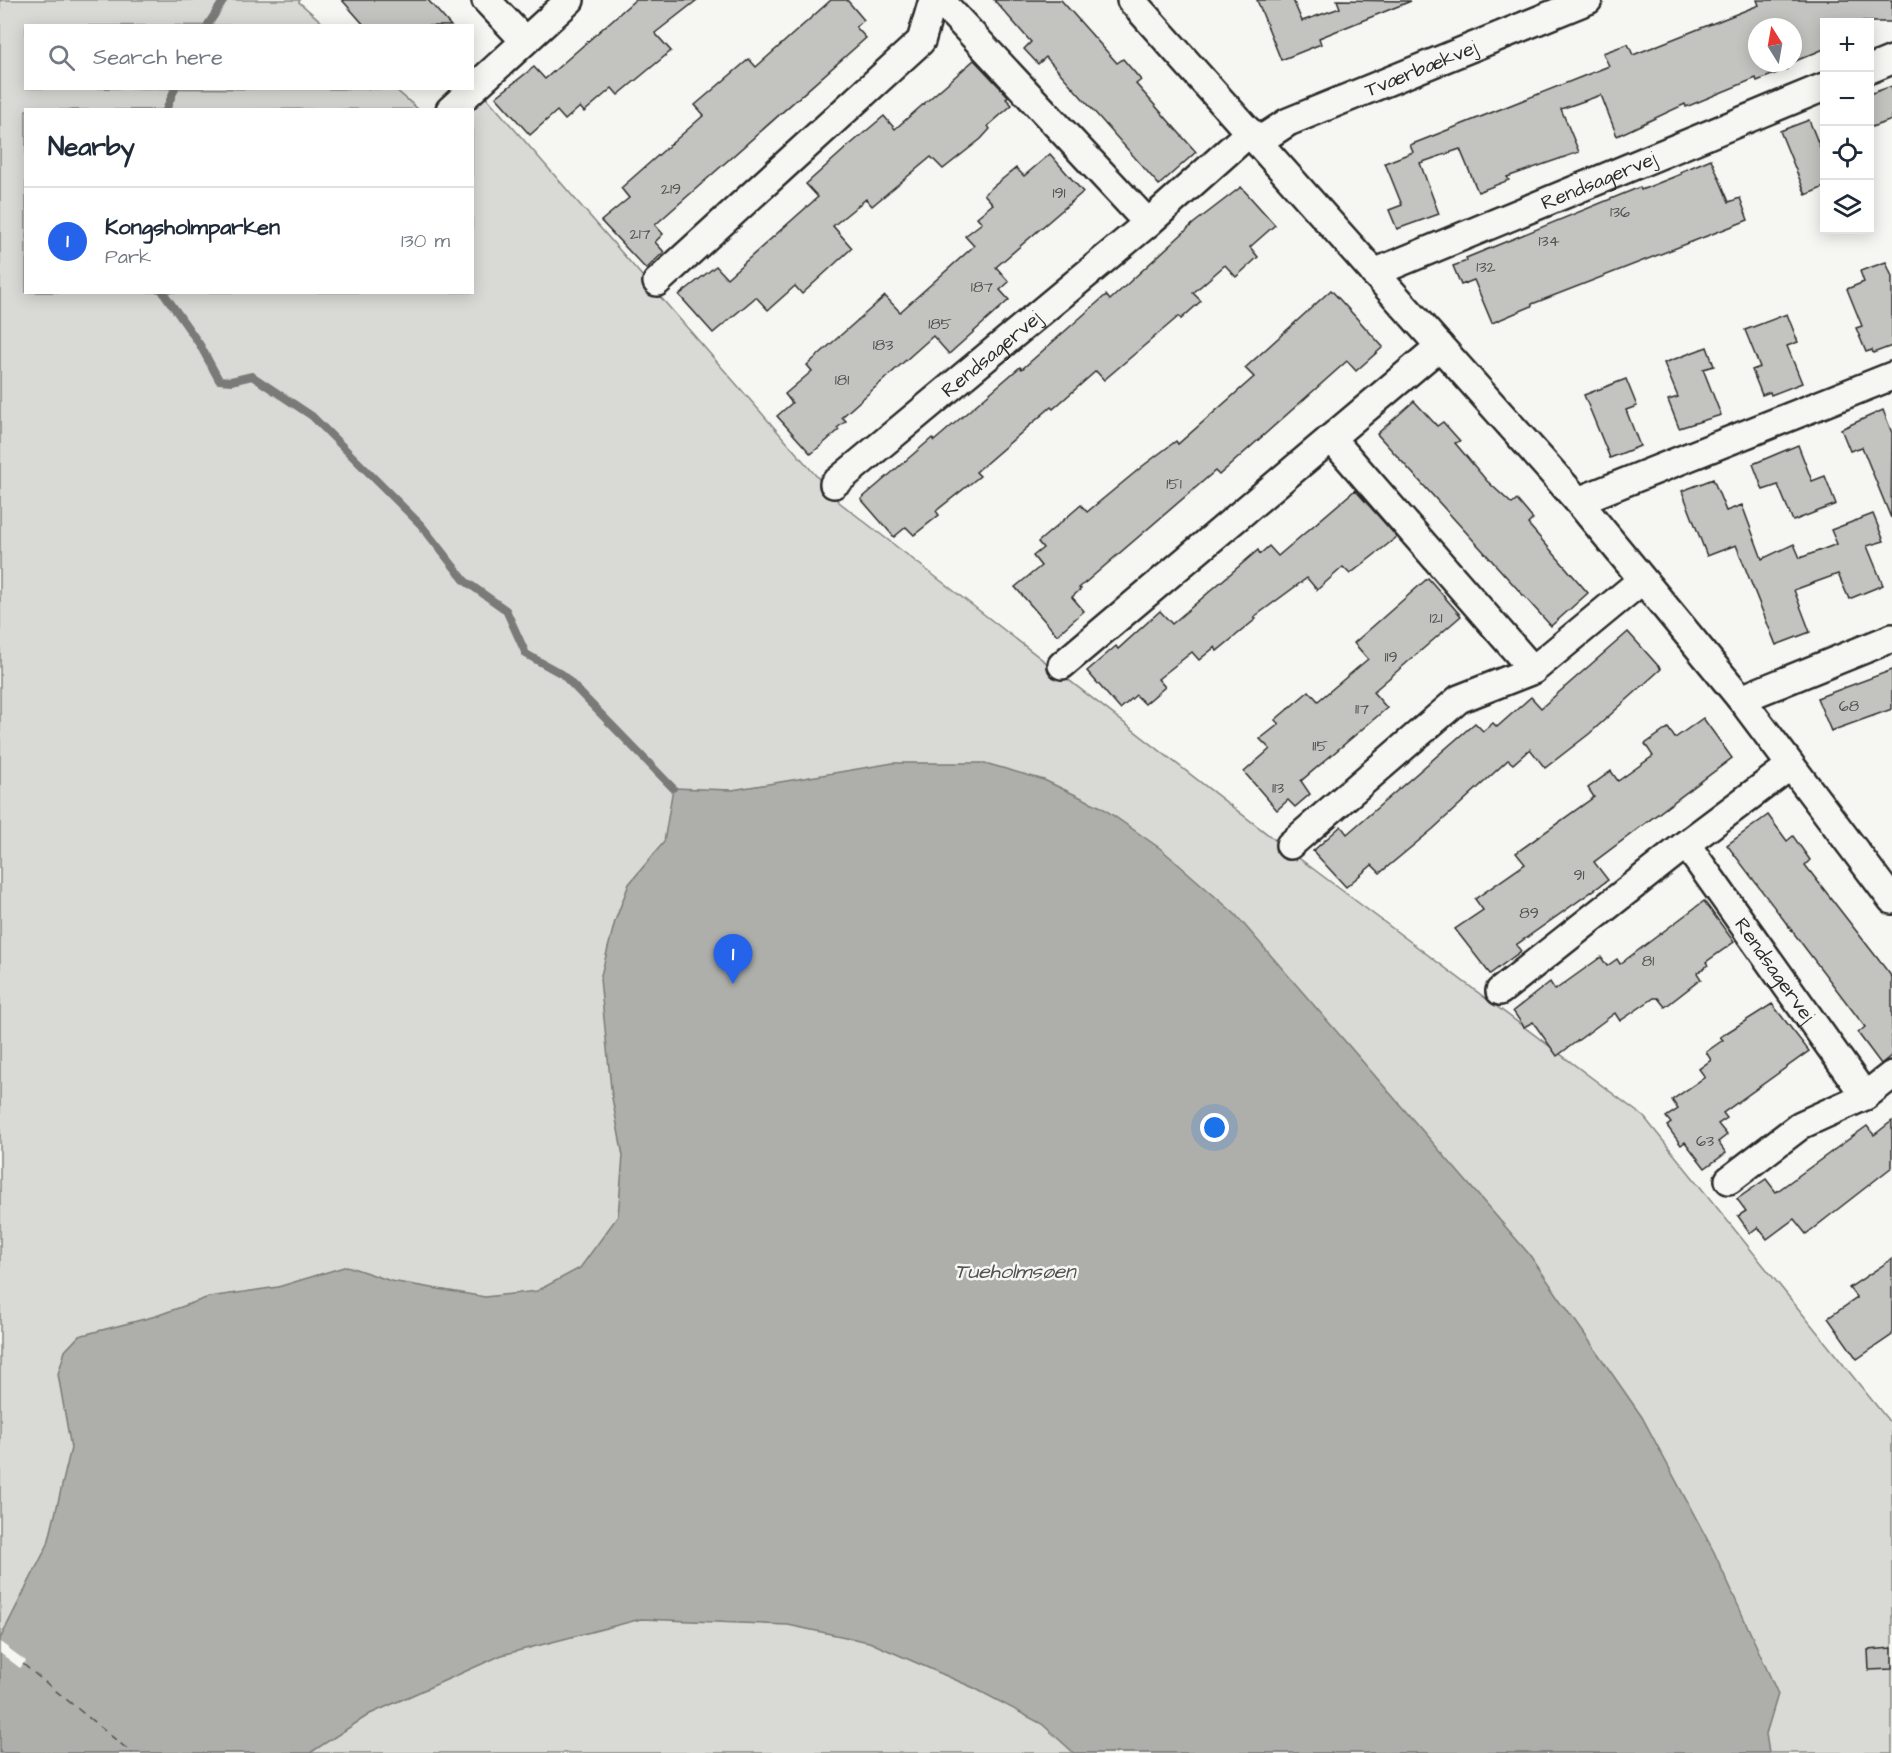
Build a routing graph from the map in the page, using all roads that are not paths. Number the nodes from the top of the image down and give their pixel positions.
1 (486, 0) edge
2 (570, 0) edge
3 (933, 0) edge
4 (940, 0) edge
5 (1131, 0) edge
6 (1577, 2) edge
7 (524, 40) junction
8 (1892, 60) edge
9 (1874, 67) edge
10 (474, 87) edge
11 (1820, 89) edge
12 (471, 90) edge
13 (452, 108) edge
14 (1254, 137) junction
15 (1148, 223) junction
16 (1374, 273) junction
17 (657, 282) dead end
18 (1440, 346) junction
19 (1892, 376) edge
20 (1331, 438) junction
21 (834, 484) dead end
22 (1578, 501) junction
23 (1642, 580) junction
24 (1892, 638) edge
25 (1062, 665) dead end
26 (1533, 670) junction
27 (1741, 699) junction
28 (1790, 766) junction
29 (1686, 844) junction
30 (1290, 845) dead end
31 (1892, 900) edge
32 (1500, 991) dead end
33 (1892, 1075) edge
34 (1865, 1096) junction
35 (1730, 1180) dead end

1 - 7 street
2 - 7 street
3 - 17 street
4 - 15 street
5 - 14 street
6 - 14 street, Tværbækvej
7 - 10 street
8 - 9 street
11 - 16 street, Rendsagervej
12 - 13 street
14 - 15 street, Rendsagervej
14 - 16 street
15 - 21 street, Rendsagervej
16 - 18 street
18 - 20 street
18 - 22 street
19 - 22 street
20 - 25 street
20 - 26 street
22 - 23 street
23 - 26 street
23 - 27 street
24 - 27 street
26 - 30 street
27 - 28 street
28 - 29 street
28 - 31 street
29 - 32 street
29 - 34 street, Rendsagervej
33 - 34 street
34 - 35 street

